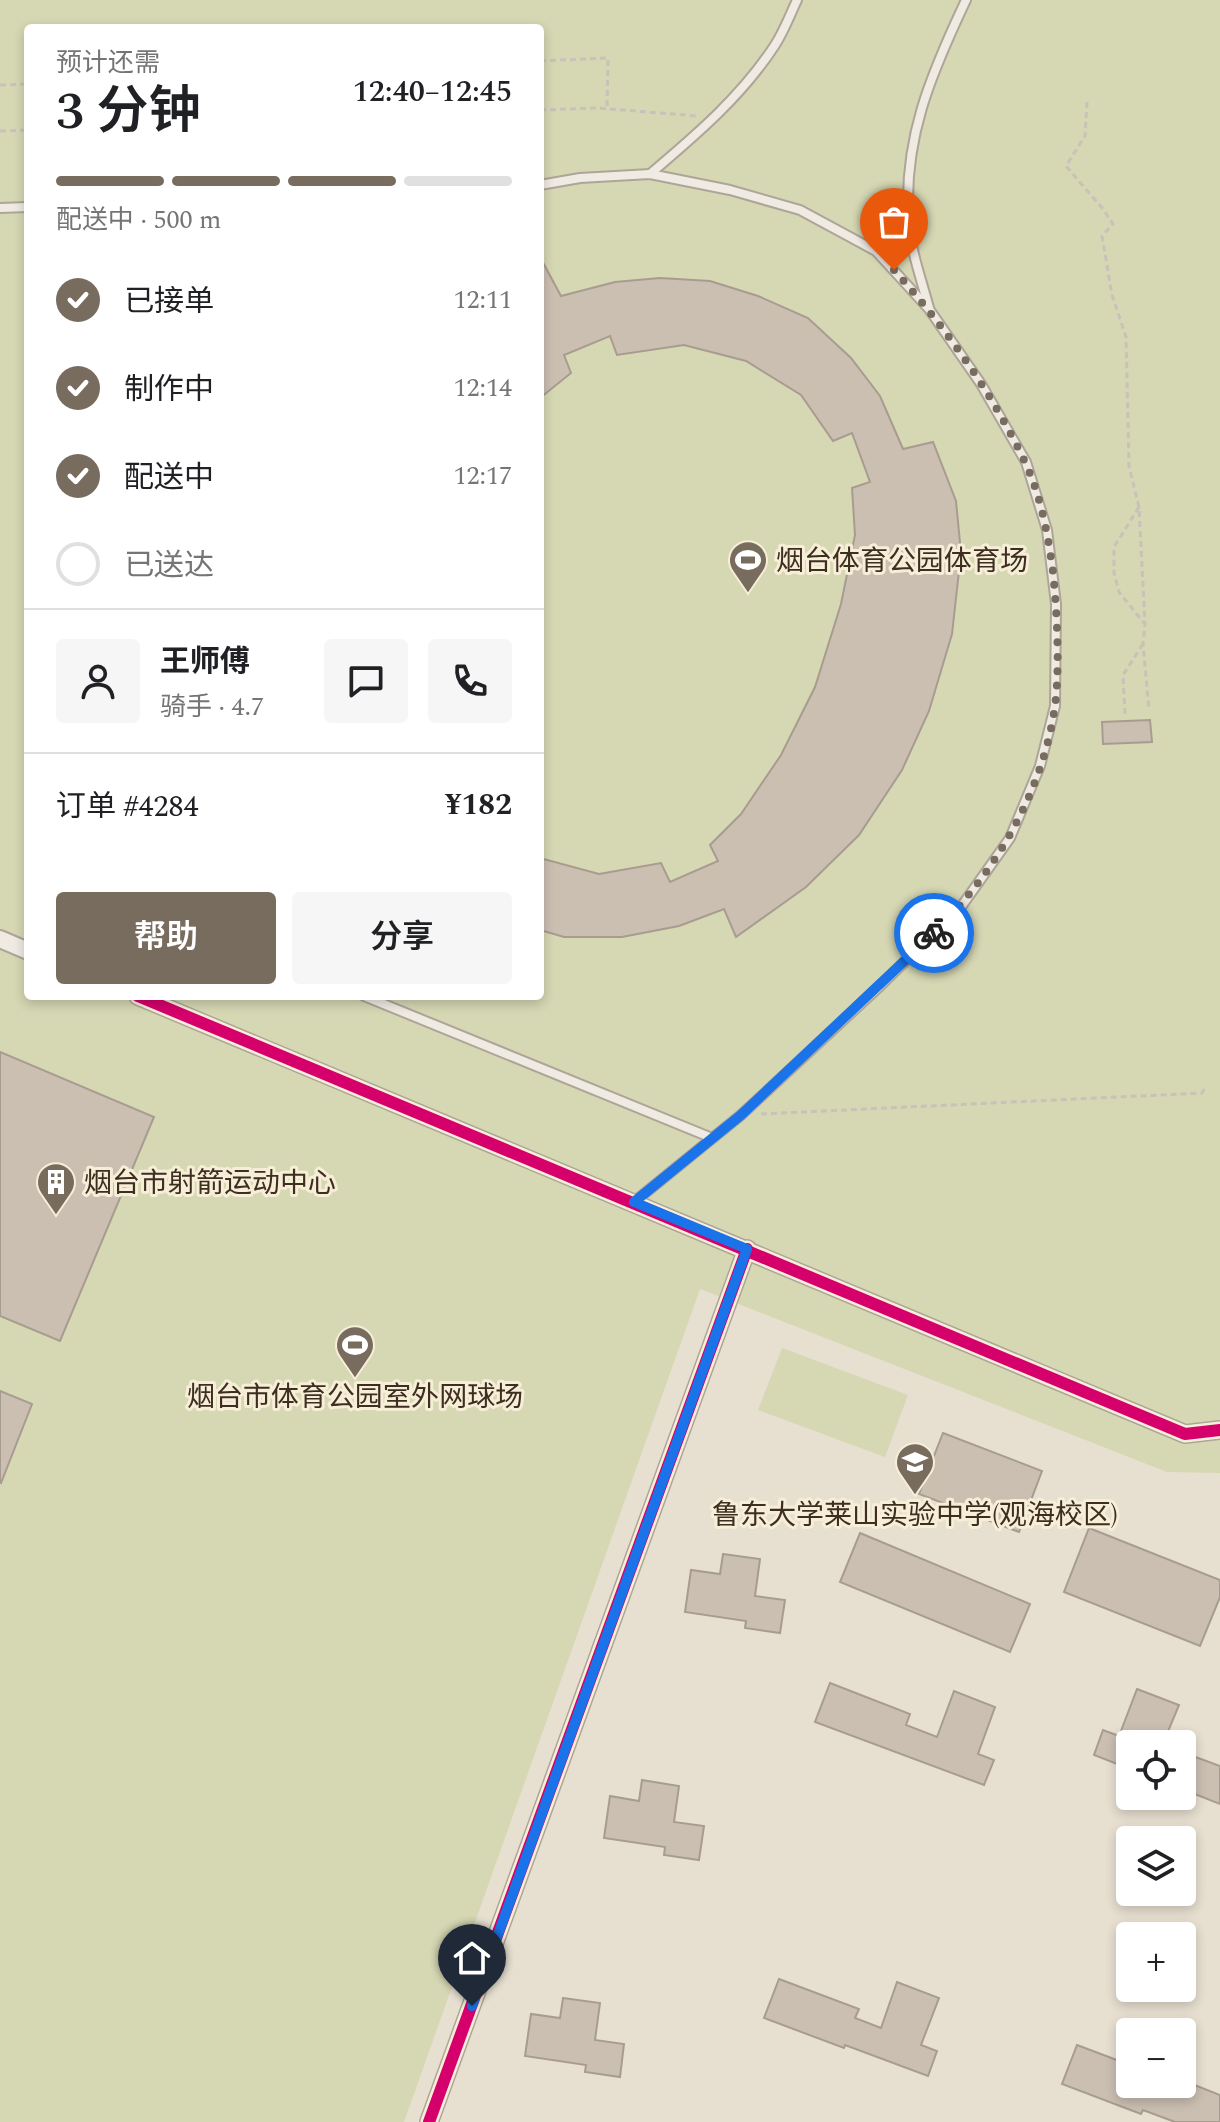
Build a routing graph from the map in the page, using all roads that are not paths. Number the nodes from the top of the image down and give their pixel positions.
1 (797, 0) edge
2 (966, 0) edge
3 (650, 174) junction
4 (544, 184) edge
5 (24, 207) edge
6 (0, 208) edge
7 (929, 309) junction
8 (0, 939) edge
9 (24, 949) edge
10 (160, 1000) edge
11 (374, 1000) edge
12 (712, 1138) junction
13 (634, 1202) junction
14 (747, 1249) junction
15 (1220, 1430) edge
16 (429, 2122) edge

1 - 3 lane
2 - 7 lane
3 - 4 lane
3 - 7 lane
5 - 6 lane
7 - 12 lane
8 - 9 street
10 - 13 street
11 - 12 lane
12 - 13 lane
13 - 14 street
14 - 15 street
14 - 16 street

